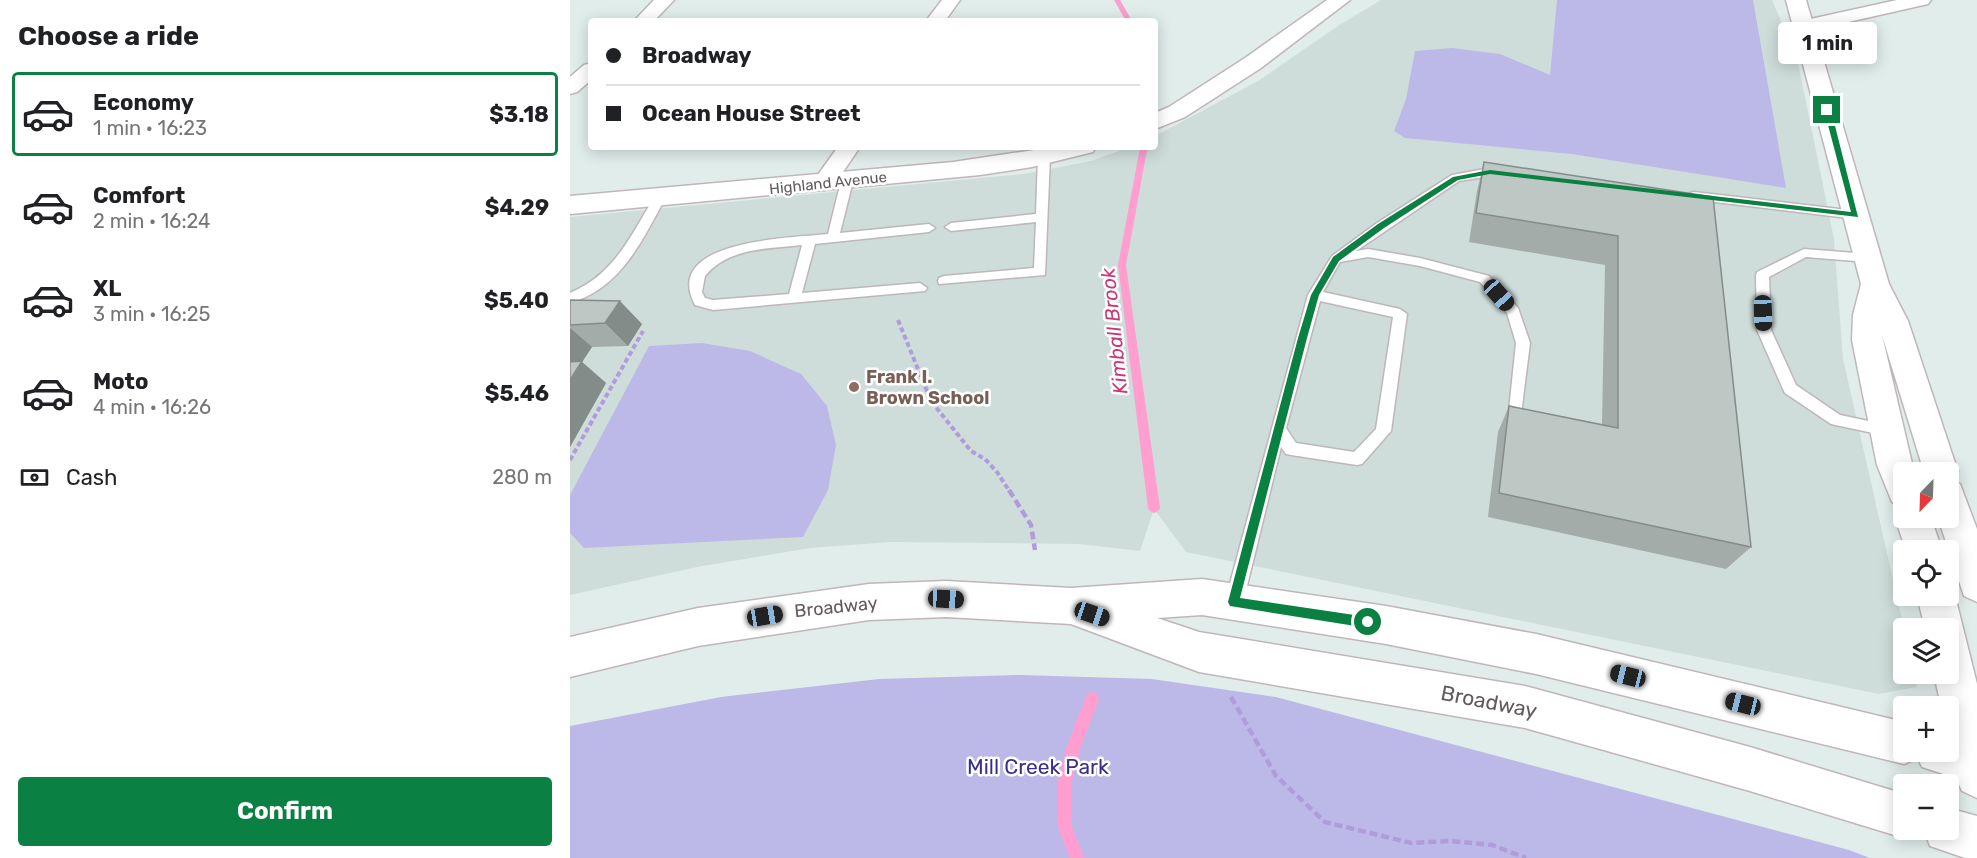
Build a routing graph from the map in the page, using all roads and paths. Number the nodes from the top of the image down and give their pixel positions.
1 (665, 0) edge
2 (951, 0) edge
3 (1340, 0) edge
4 (1796, 0) edge
5 (1922, 0) edge
6 (646, 18) edge
7 (937, 18) edge
8 (1804, 26) junction
9 (588, 72) edge
10 (570, 88) edge
11 (1158, 121) edge
12 (848, 150) edge
13 (1073, 150) edge
14 (1044, 158) junction
15 (1513, 174) edge
16 (836, 182) junction
17 (1683, 195) edge
18 (659, 199) junction
19 (570, 205) edge
20 (1856, 215) junction
21 (1042, 217) junction
22 (951, 227) dead end
23 (929, 228) dead end
24 (833, 238) junction
25 (810, 240) junction
26 (1336, 259) junction
27 (1871, 271) junction
28 (944, 281) dead end
29 (920, 288) dead end
30 (1315, 295) junction
31 (570, 298) edge
32 (794, 298) junction
33 (898, 320) dead end
34 (643, 331) dead end
35 (1516, 410) edge
36 (1278, 429) junction
37 (1887, 430) junction
38 (570, 460) edge
39 (1893, 462) edge
40 (1938, 462) edge
41 (1959, 528) edge
42 (1035, 550) dead end
43 (1977, 584) edge
44 (1234, 602) junction
45 (1071, 606) junction
46 (570, 657) edge
47 (1954, 684) edge
48 (1230, 695) dead end
49 (1893, 741) edge
50 (1966, 762) edge
51 (1893, 813) edge
52 (1959, 834) edge
53 (1977, 839) edge
54 (1526, 858) edge

1 - 6 street
2 - 7 street
3 - 11 main road
4 - 8 main road
5 - 8 street
8 - 20 main road
9 - 10 street
12 - 16 street
13 - 14 main road, Highland Avenue
14 - 16 main road, Highland Avenue
14 - 21 lane
15 - 26 lane
16 - 18 main road, Highland Avenue
16 - 24 lane
17 - 20 lane
18 - 19 main road, Highland Avenue
18 - 31 lane
20 - 27 main road
21 - 22 lane
21 - 28 lane
23 - 24 lane
24 - 25 lane
25 - 32 lane
25 - 32 lane
26 - 30 lane
26 - 35 lane
27 - 37 main road
27 - 37 lane
27 - 40 main road
29 - 32 lane
30 - 36 lane
30 - 36 lane
33 - 42 path
34 - 38 path
36 - 44 lane
37 - 39 main road
41 - 43 main road
44 - 45 main road, Broadway
44 - 49 main road, Broadway
45 - 46 main road, Broadway
45 - 51 main road, Broadway
47 - 50 main road
48 - 54 path
52 - 53 main road

